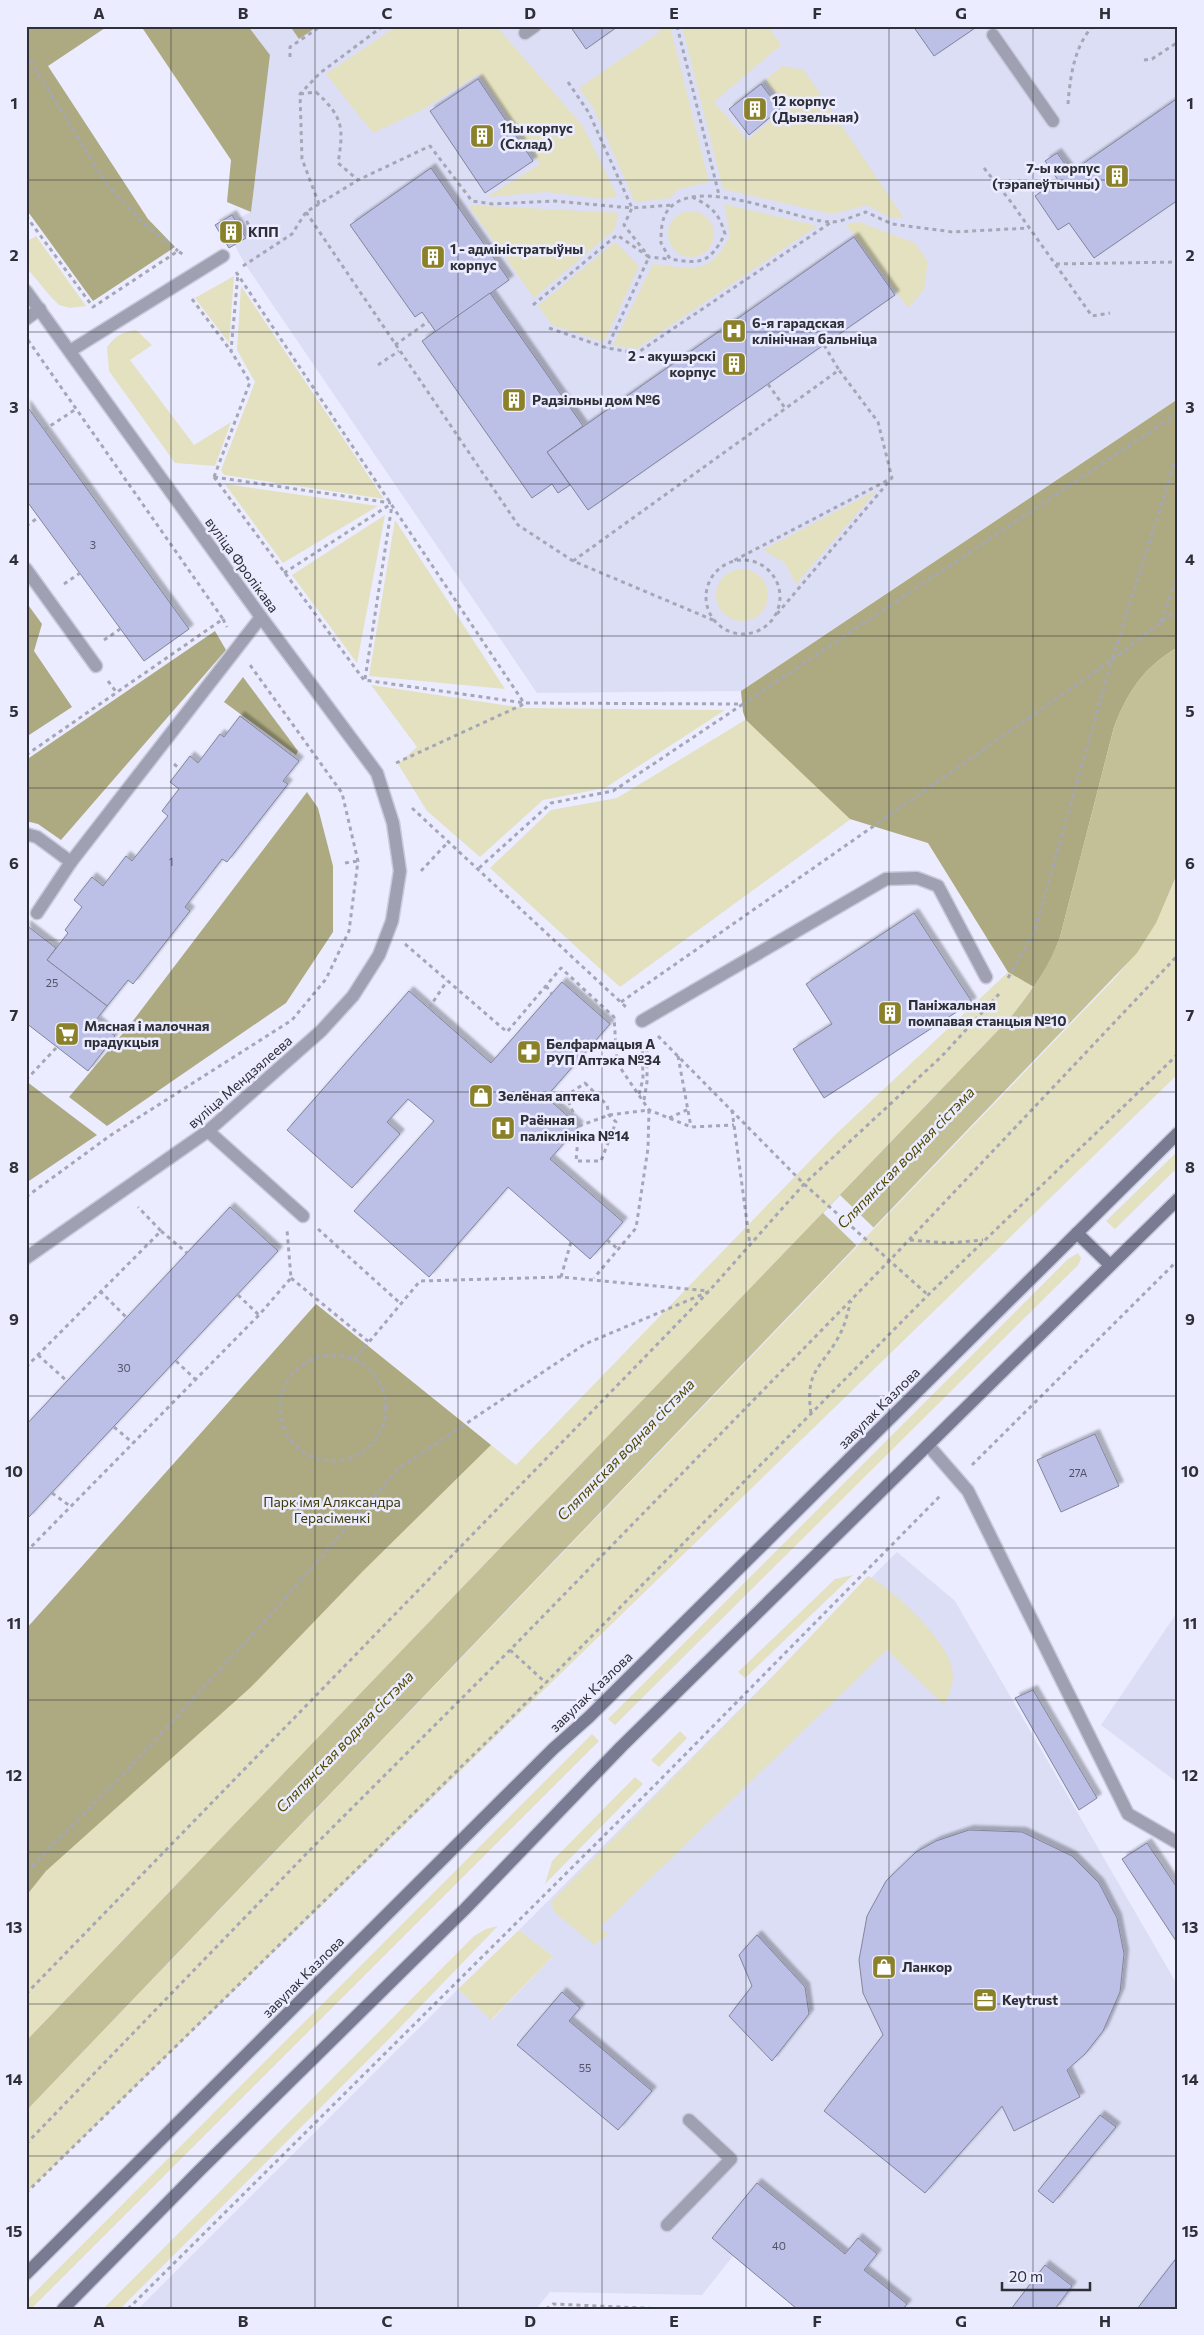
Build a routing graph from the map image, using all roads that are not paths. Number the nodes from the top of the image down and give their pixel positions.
1 (993, 35) dead end
2 (1052, 122) dead end
3 (223, 256) dead end
4 (26, 291) edge
5 (40, 310) junction
6 (26, 319) edge
7 (70, 351) junction
8 (26, 569) edge
9 (261, 617) junction
10 (96, 666) dead end
11 (26, 834) edge
12 (71, 862) junction
13 (400, 871) joint
14 (37, 913) dead end
15 (986, 977) dead end
16 (644, 1023) road end
17 (208, 1131) junction
18 (1178, 1133) edge
19 (1178, 1199) edge
20 (303, 1216) road end
21 (1077, 1233) junction
22 (26, 1258) edge
23 (1110, 1265) junction
24 (928, 1445) junction
25 (1178, 1843) edge
26 (689, 2120) dead end
27 (667, 2225) dead end
28 (26, 2274) edge
29 (63, 2309) edge

1 - 2 street
3 - 7 street
4 - 5 street, вуліца Фролікава
5 - 6 street
5 - 7 street, вуліца Фролікава
7 - 9 street, вуліца Фролікава
8 - 10 street
9 - 12 street
9 - 13 street, вуліца Фролікава
11 - 12 street
12 - 14 street
13 - 17 street, вуліца Мендзялеева
15 - 16 street
17 - 20 street
17 - 22 street, вуліца Мендзялеева
18 - 21 main road, завулак Казлова
19 - 23 main road
21 - 23 main road
21 - 28 main road, завулак Казлова
23 - 24 main road
24 - 25 street
24 - 29 main road
26 - 27 street

